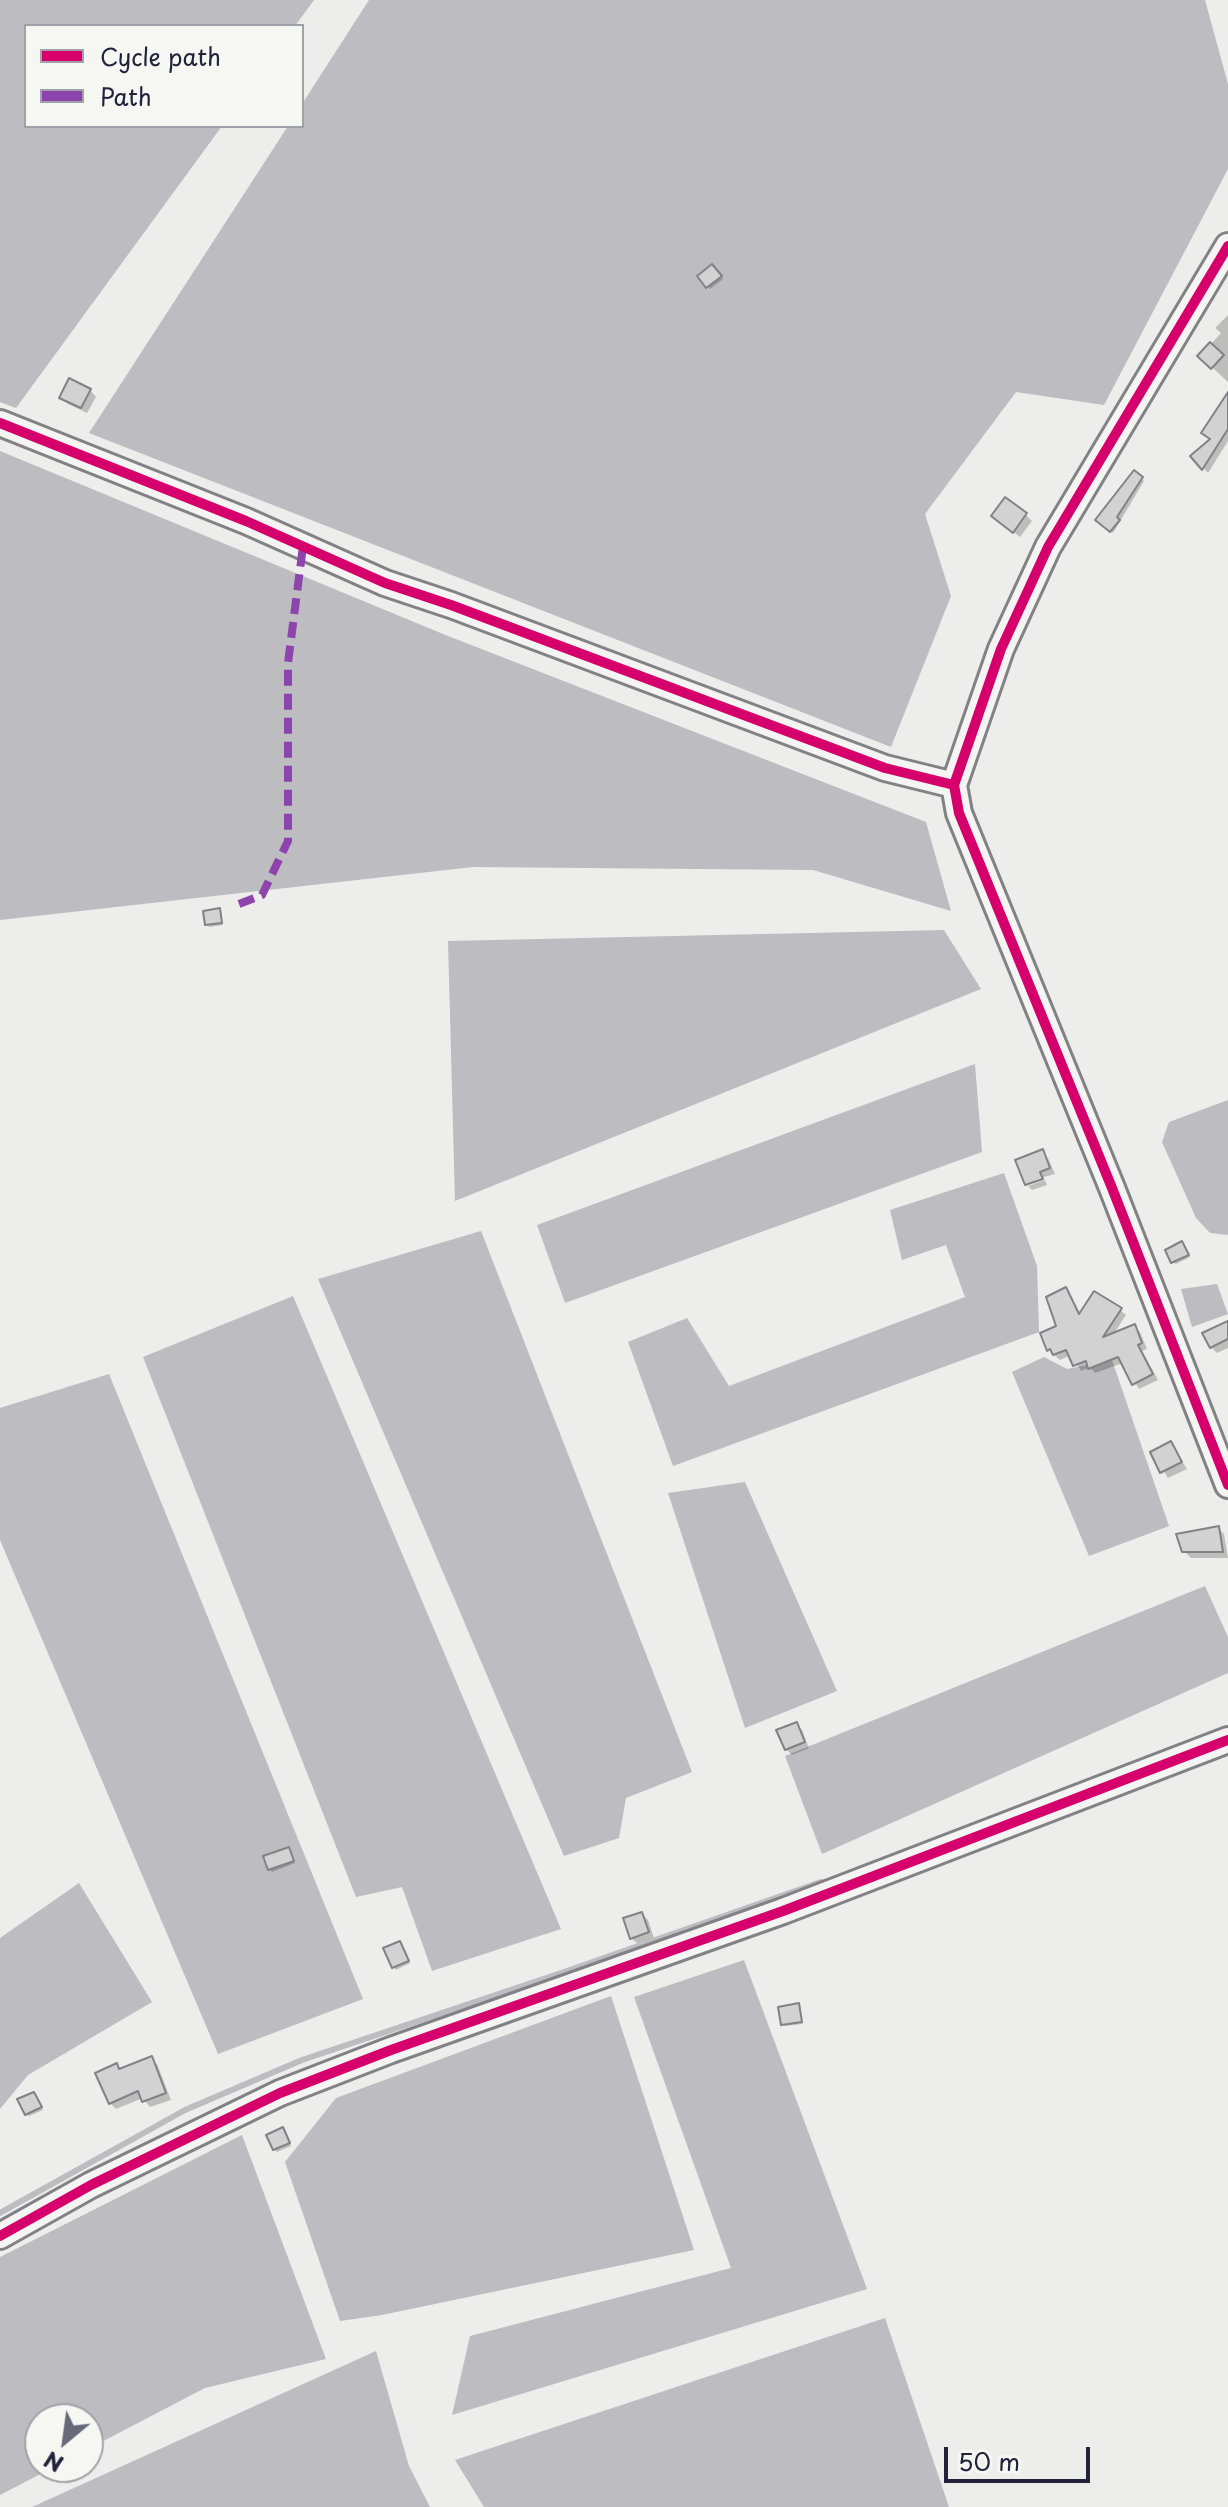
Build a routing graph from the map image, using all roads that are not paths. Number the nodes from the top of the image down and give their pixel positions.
1 (1228, 246) edge
2 (0, 423) edge
3 (954, 785) junction
4 (1228, 1485) edge
5 (1228, 1740) edge
6 (0, 2236) edge

1 - 3 street
2 - 3 street
3 - 4 street
5 - 6 street

